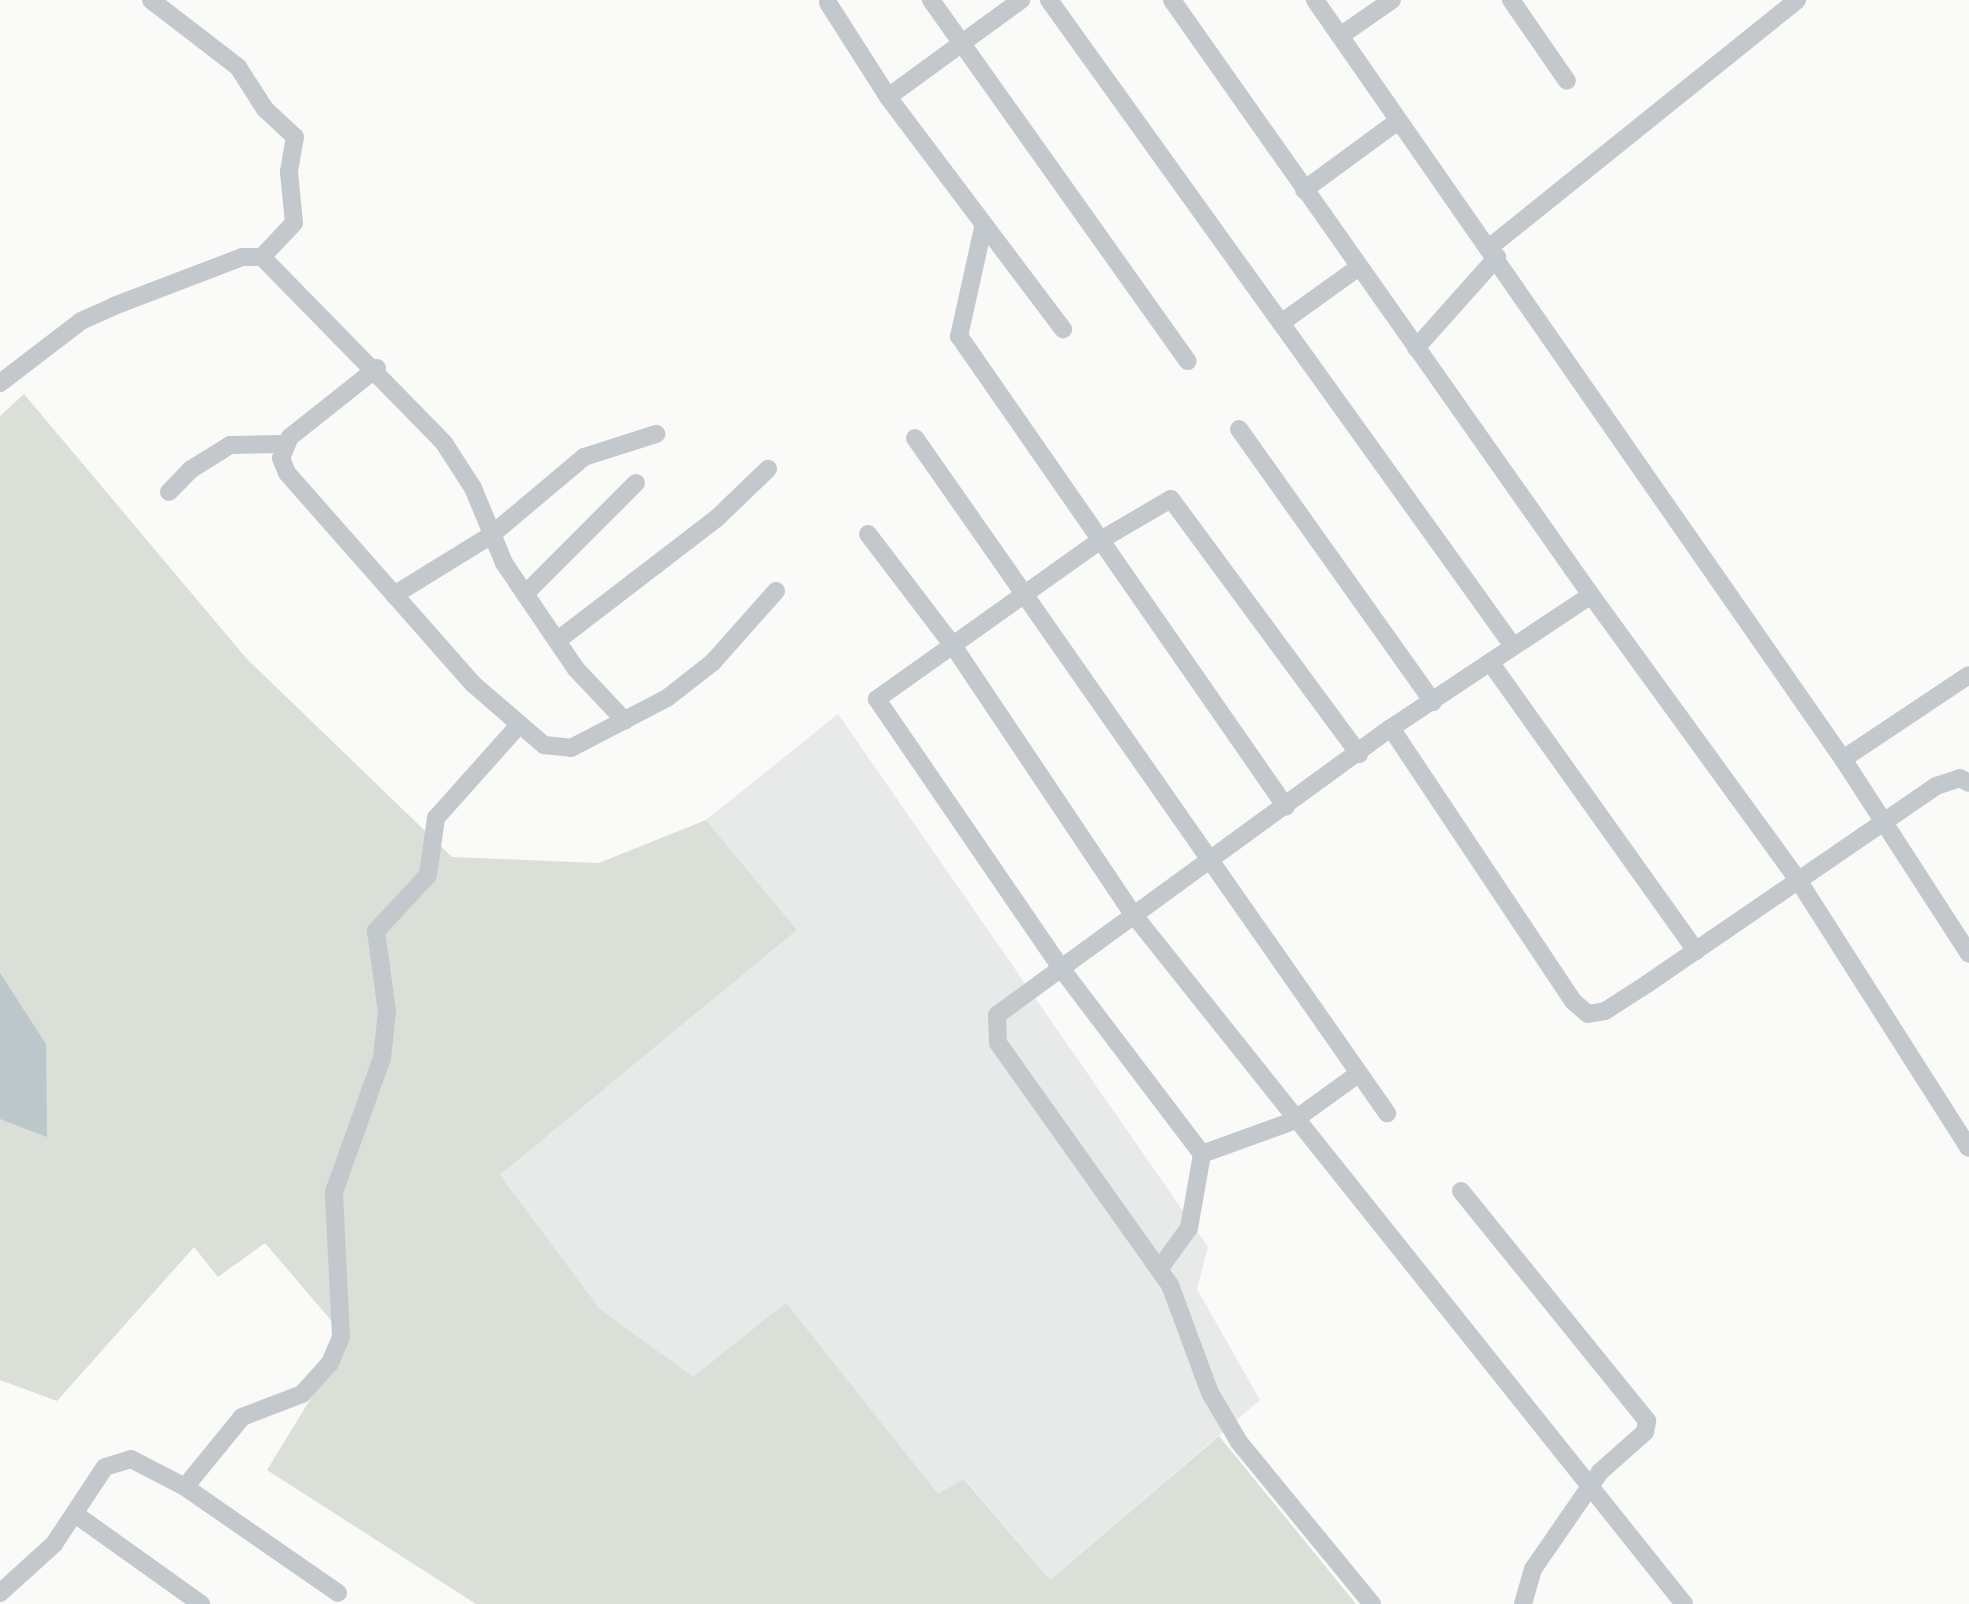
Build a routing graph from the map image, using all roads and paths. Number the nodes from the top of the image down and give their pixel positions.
1 (151, 0) edge
2 (931, 0) edge
3 (1022, 0) edge
4 (1049, 0) edge
5 (1172, 0) edge
6 (1315, 0) edge
7 (1392, 0) edge
8 (1510, 0) edge
9 (1797, 0) edge
10 (828, 4) dead end
11 (1340, 36) junction
12 (961, 44) junction
13 (1568, 81) dead end
14 (888, 97) junction
15 (1398, 120) junction
16 (1304, 190) junction
17 (983, 228) junction
18 (1493, 252) junction
19 (262, 257) junction
20 (1359, 267) junction
21 (1282, 323) junction
22 (1063, 328) dead end
23 (1416, 348) junction
24 (1188, 361) dead end
25 (377, 368) junction
26 (0, 383) edge
27 (1238, 429) dead end
28 (656, 434) dead end
29 (915, 438) dead end
30 (284, 444) junction
31 (768, 468) dead end
32 (636, 484) dead end
33 (170, 492) dead end
34 (868, 534) dead end
35 (490, 536) junction
36 (1099, 541) junction
37 (776, 590) dead end
38 (525, 594) junction
39 (394, 595) junction
40 (1026, 595) junction
41 (1592, 595) junction
42 (558, 640) junction
43 (1513, 646) junction
44 (954, 648) junction
45 (1490, 662) junction
46 (1969, 675) edge
47 (1432, 702) junction
48 (625, 721) junction
49 (519, 725) junction
50 (1391, 728) junction
51 (1359, 754) junction
52 (1843, 760) junction
53 (1969, 783) edge
54 (1286, 806) junction
55 (1883, 828) junction
56 (1209, 861) junction
57 (1800, 883) junction
58 (1133, 914) junction
59 (1696, 952) junction
60 (1969, 954) edge
61 (1061, 968) junction
62 (1358, 1074) junction
63 (1387, 1113) dead end
64 (1294, 1120) junction
65 (1969, 1148) edge
66 (1202, 1154) junction
67 (1461, 1191) dead end
68 (1160, 1268) junction
69 (185, 1486) junction
70 (1592, 1490) junction
71 (75, 1514) junction
72 (338, 1592) dead end
73 (0, 1593) edge
74 (201, 1604) edge
75 (1372, 1604) edge
76 (1523, 1604) edge
77 (1684, 1604) edge

1 - 19 street
2 - 12 street
3 - 12 street
4 - 21 street
5 - 16 street
6 - 11 street
7 - 11 street
8 - 13 street
9 - 18 street
10 - 14 street
11 - 15 street
12 - 14 street
12 - 24 street
14 - 17 street
15 - 16 street
15 - 18 street
16 - 20 street
17 - 22 street
17 - 36 street
18 - 23 street
18 - 52 street
19 - 25 street
19 - 26 street
20 - 21 street
20 - 23 street
21 - 43 street
23 - 41 street
25 - 30 street
25 - 35 street
27 - 47 street
28 - 35 street
29 - 40 street
30 - 33 street
30 - 39 street
31 - 42 street
32 - 38 street
34 - 44 street
35 - 38 street
35 - 39 street
36 - 40 street
36 - 51 street
36 - 54 street
37 - 48 street
38 - 42 street
39 - 49 street
40 - 44 street
40 - 56 street
41 - 43 street
41 - 57 street
42 - 48 street
43 - 45 street
44 - 58 street
44 - 61 street
45 - 47 street
45 - 59 street
46 - 52 street
47 - 50 street
48 - 49 street
49 - 69 street
50 - 51 street
50 - 59 street
51 - 54 street
52 - 55 street
53 - 55 street
54 - 56 street
55 - 57 street
55 - 60 street
56 - 58 street
56 - 62 street
57 - 59 street
57 - 65 street
58 - 61 street
58 - 64 street
61 - 66 street
61 - 68 street
62 - 63 street
62 - 64 street
64 - 66 street
64 - 70 street
66 - 68 street
67 - 70 street
68 - 75 street
69 - 71 street
69 - 72 street
70 - 76 street
70 - 77 street
71 - 73 street
71 - 74 street

